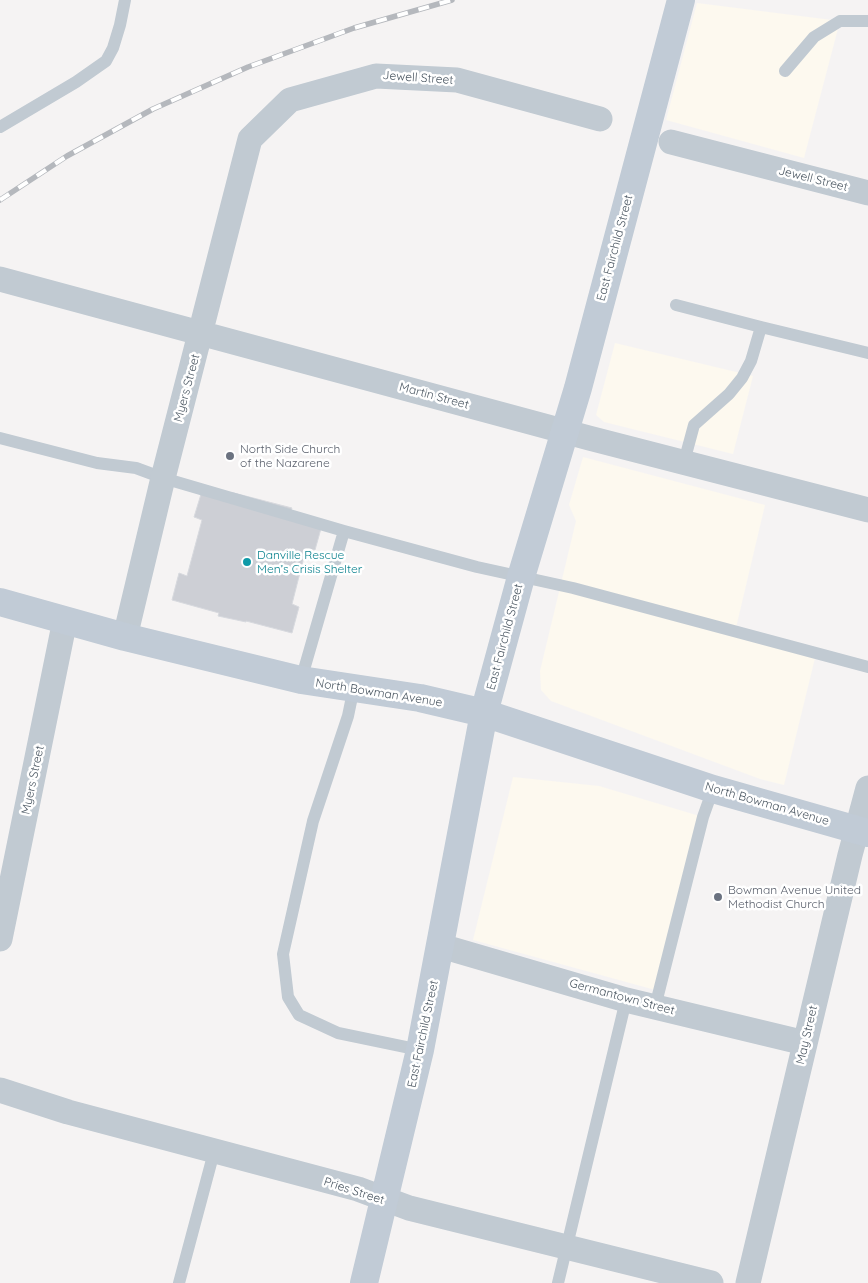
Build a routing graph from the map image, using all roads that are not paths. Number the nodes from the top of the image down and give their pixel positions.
1 (125, 0) edge
2 (681, 0) edge
3 (868, 21) edge
4 (785, 71) dead end
5 (600, 119) dead end
6 (0, 126) edge
7 (250, 139) joint
8 (671, 142) dead end
9 (868, 193) edge
10 (0, 279) edge
11 (676, 304) dead end
12 (761, 327) junction
13 (202, 333) junction
14 (868, 353) edge
15 (565, 431) junction
16 (0, 438) edge
17 (684, 462) junction
18 (163, 478) junction
19 (868, 510) edge
20 (344, 531) junction
21 (522, 577) junction
22 (0, 602) edge
23 (65, 620) junction
24 (125, 637) junction
25 (868, 668) edge
26 (302, 680) junction
27 (354, 687) junction
28 (484, 713) junction
29 (868, 788) edge
30 (713, 789) junction
31 (863, 832) edge
32 (0, 939) edge
33 (441, 946) junction
34 (626, 1000) junction
35 (655, 1007) junction
36 (805, 1043) junction
37 (420, 1050) junction
38 (0, 1090) edge
39 (214, 1152) junction
40 (385, 1200) junction
41 (566, 1247) junction
42 (179, 1283) edge
43 (364, 1283) edge
44 (558, 1283) edge
45 (711, 1283) edge
46 (748, 1283) edge

1 - 6 lane
2 - 15 street, East Fairchild Street
3 - 4 lane
5 - 7 street, Jewell Street
7 - 13 street, Myers Street
8 - 9 street, Jewell Street
10 - 13 street, Martin Street
11 - 12 lane
12 - 14 lane
12 - 17 lane
13 - 15 street, Martin Street
13 - 18 street, Myers Street
15 - 17 street, Martin Street
15 - 21 street, East Fairchild Street
16 - 18 lane
17 - 19 street, Martin Street
18 - 20 lane
18 - 24 street, Myers Street
20 - 21 lane
20 - 26 lane
21 - 25 lane
21 - 28 street, East Fairchild Street
22 - 23 street, North Bowman Avenue
23 - 24 street, North Bowman Avenue
23 - 32 street, Myers Street
24 - 26 street, North Bowman Avenue
26 - 27 street, North Bowman Avenue
27 - 28 street, North Bowman Avenue
27 - 37 lane
28 - 30 street, North Bowman Avenue
28 - 33 street, East Fairchild Street
29 - 31 street, May Street
30 - 31 street, North Bowman Avenue
30 - 35 lane
31 - 36 street, May Street
33 - 34 street, Germantown Street
33 - 37 street, East Fairchild Street
34 - 35 street, Germantown Street
34 - 41 lane
35 - 36 street, Germantown Street
36 - 46 street, May Street
37 - 40 street, East Fairchild Street
38 - 39 street, Pries Street
39 - 40 street, Pries Street
39 - 42 lane
40 - 41 street, Pries Street
40 - 43 street, East Fairchild Street
41 - 44 lane
41 - 45 street, Pries Street

